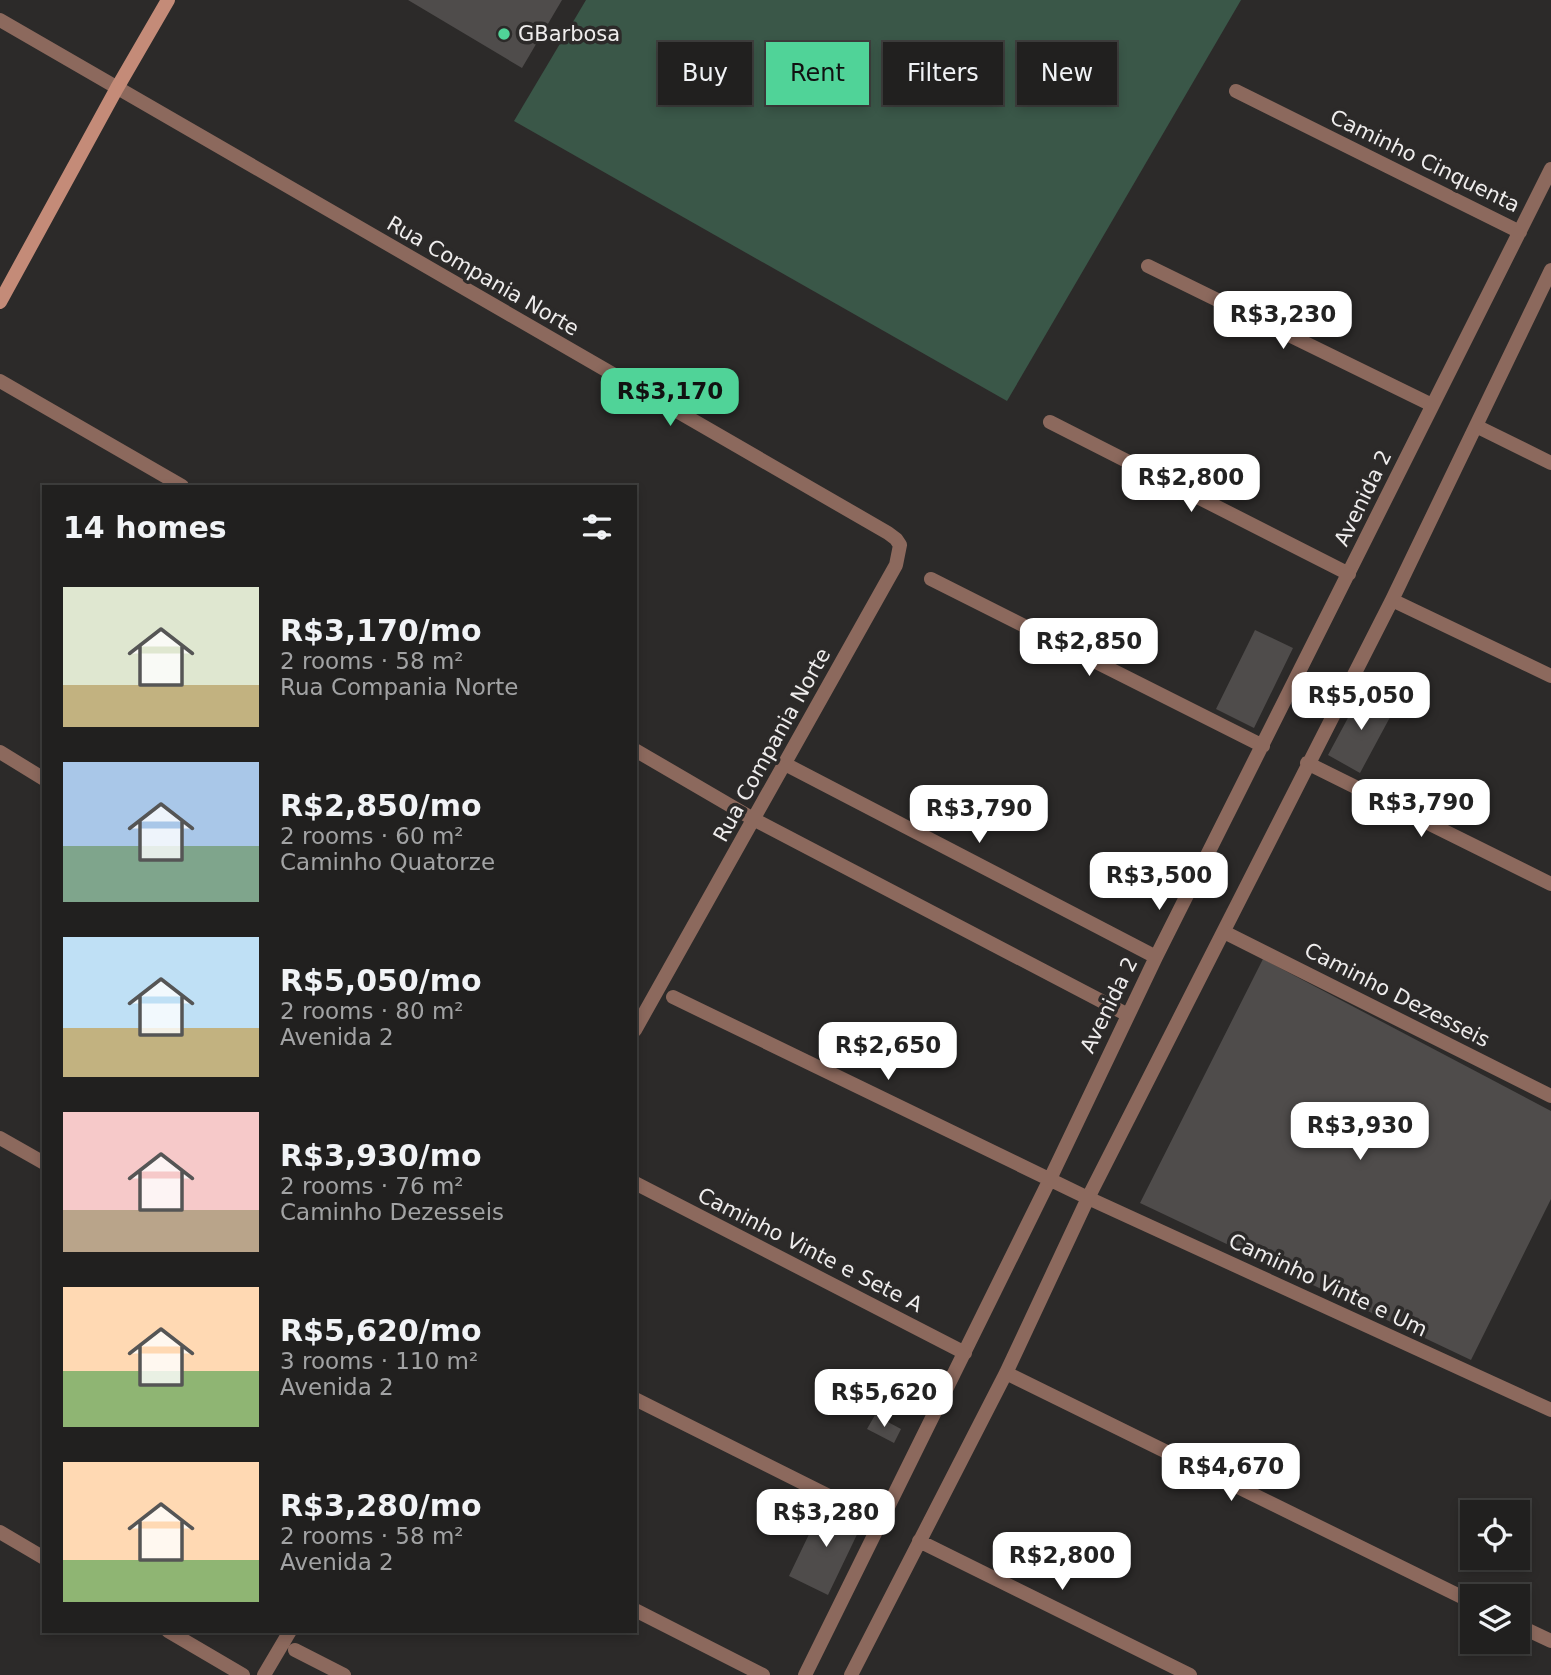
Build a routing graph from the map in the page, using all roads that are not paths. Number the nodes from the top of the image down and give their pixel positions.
1 (168, 0) edge
2 (0, 20) edge
3 (117, 88) junction
4 (1236, 91) dead end
5 (1551, 169) edge
6 (1520, 232) junction
7 (1148, 266) dead end
8 (1551, 270) edge
9 (0, 302) edge
10 (0, 381) edge
11 (1432, 405) junction
12 (1050, 422) dead end
13 (1476, 426) junction
14 (1551, 463) edge
15 (180, 485) edge
16 (1349, 574) junction
17 (931, 579) dead end
18 (1392, 600) junction
19 (1551, 677) edge
20 (1263, 746) junction
21 (637, 751) edge
22 (0, 752) edge
23 (1307, 763) junction
24 (785, 764) junction
25 (42, 778) edge
26 (755, 820) junction
27 (1551, 884) edge
28 (1224, 932) junction
29 (1156, 957) junction
30 (673, 998) dead end
31 (1128, 1015) junction
32 (637, 1026) edge
33 (1551, 1096) edge
34 (0, 1138) edge
35 (42, 1162) edge
36 (1050, 1180) junction
37 (637, 1184) edge
38 (1088, 1198) junction
39 (965, 1353) junction
40 (1006, 1373) junction
41 (637, 1400) edge
42 (1551, 1410) edge
43 (881, 1522) junction
44 (0, 1532) edge
45 (919, 1541) junction
46 (42, 1557) edge
47 (1460, 1596) edge
48 (637, 1611) edge
49 (1530, 1631) edge
50 (171, 1633) edge
51 (289, 1633) edge
52 (1551, 1641) edge
53 (295, 1650) dead end
54 (243, 1675) edge
55 (264, 1675) edge
56 (344, 1675) edge
57 (763, 1675) edge
58 (805, 1675) edge
59 (851, 1675) edge
60 (1190, 1675) edge

1 - 3 street
2 - 3 street, Rua Compania Norte
3 - 9 street
3 - 24 street, Rua Compania Norte
4 - 6 street, Caminho Cinquenta
5 - 6 street, Avenida 2
6 - 11 street, Avenida 2
7 - 11 street
8 - 13 street
10 - 15 street
11 - 16 street, Avenida 2
12 - 16 street
13 - 14 street
13 - 18 street
16 - 20 street, Avenida 2
17 - 20 street
18 - 19 street
18 - 23 street
20 - 29 street, Avenida 2
21 - 26 street
22 - 25 street
23 - 27 street
23 - 28 street
24 - 26 street, Rua Compania Norte
24 - 29 street
26 - 31 street
26 - 32 street, Rua Compania Norte
28 - 33 street, Caminho Dezesseis
28 - 38 street
29 - 31 street, Avenida 2
30 - 36 street, Caminho Vinte e Um
31 - 36 street, Avenida 2
34 - 35 street
36 - 38 street, Caminho Vinte e Um
36 - 39 street, Avenida 2
37 - 39 street, Caminho Vinte e Sete A
38 - 40 street
38 - 42 street, Caminho Vinte e Um
39 - 43 street, Avenida 2
40 - 45 street
40 - 47 street
41 - 43 street
43 - 58 street, Avenida 2
44 - 46 street
45 - 59 street
45 - 60 street
48 - 57 street
49 - 52 street
50 - 54 street
51 - 55 street
53 - 56 street

